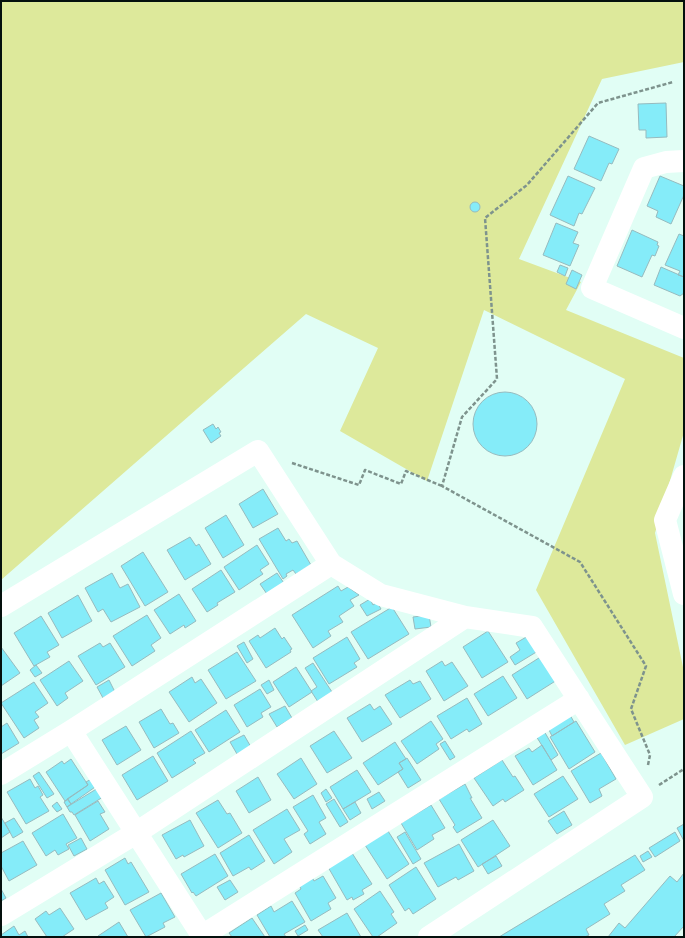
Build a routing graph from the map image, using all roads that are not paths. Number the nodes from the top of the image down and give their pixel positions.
1 (684, 161) edge
2 (684, 328) edge
3 (684, 476) edge
4 (331, 564) junction
5 (684, 594) edge
6 (1, 606) edge
7 (465, 617) junction
8 (579, 699) junction
9 (71, 731) junction
10 (1, 774) edge
11 (136, 833) junction
12 (1, 915) edge
13 (202, 937) edge
14 (429, 937) edge

1 - 2 street
3 - 5 street
4 - 6 street
4 - 7 street
4 - 9 street
7 - 8 street
7 - 11 street
8 - 13 street
8 - 14 street
9 - 10 street
9 - 11 street
11 - 12 street
11 - 13 street

